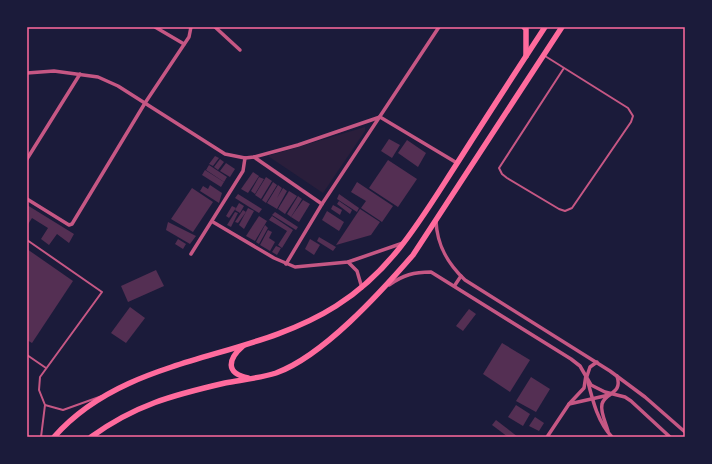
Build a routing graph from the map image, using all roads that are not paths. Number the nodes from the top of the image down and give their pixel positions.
1 (156, 27) edge
2 (191, 27) edge
3 (215, 27) edge
4 (439, 27) edge
5 (545, 27) edge
6 (562, 27) edge
7 (525, 28) edge
8 (184, 44) junction
9 (240, 50) dead end
10 (544, 55) junction
11 (526, 56) junction
12 (564, 68) junction
13 (27, 73) edge
14 (80, 74) junction
15 (146, 103) junction
16 (380, 117) junction
17 (254, 157) junction
18 (245, 158) junction
19 (27, 159) edge
20 (457, 163) junction
21 (27, 199) edge
22 (322, 204) junction
23 (436, 221) junction
24 (213, 222) junction
25 (27, 240) edge
26 (406, 242) junction
27 (191, 254) dead end
28 (348, 262) junction
29 (286, 264) junction
30 (461, 276) junction
31 (455, 285) junction
32 (386, 287) junction
33 (362, 288) junction
34 (245, 344) junction
35 (27, 355) edge
36 (597, 362) junction
37 (46, 368) junction
38 (586, 374) junction
39 (617, 376) junction
40 (250, 378) junction
41 (108, 393) junction
42 (613, 394) junction
43 (592, 399) junction
44 (570, 404) junction
45 (45, 405) junction
46 (608, 432) junction
47 (685, 432) edge
48 (41, 437) edge
49 (54, 437) edge
50 (91, 437) edge
51 (547, 437) edge
52 (612, 437) edge
53 (670, 437) edge

1 - 8 street
2 - 8 street
3 - 9 street
4 - 16 street
5 - 11 main road
6 - 10 main road
7 - 11 main road
8 - 15 street
10 - 12 lane
10 - 23 main road
11 - 20 main road
12 - 12 lane
13 - 14 street
14 - 15 street
14 - 19 street
15 - 18 street
15 - 21 street
16 - 17 street
16 - 20 street
16 - 22 street
17 - 18 street
17 - 22 street
18 - 24 street
20 - 26 main road
22 - 29 street
23 - 30 street
23 - 32 main road
24 - 27 street
24 - 29 street
25 - 37 lane
26 - 28 street
26 - 33 main road
28 - 29 street
28 - 33 street
30 - 31 street
30 - 36 street
31 - 32 street
31 - 38 street
32 - 40 main road
33 - 34 main road
34 - 40 main road
34 - 41 main road
35 - 37 lane
36 - 38 street
36 - 39 street
37 - 45 lane
38 - 42 street
38 - 43 street
38 - 44 street
39 - 42 street
39 - 47 street
40 - 50 main road
41 - 45 lane
41 - 49 main road
42 - 43 street
42 - 46 street
42 - 53 street
43 - 44 street
43 - 46 street
44 - 51 street
45 - 48 lane
46 - 52 street

